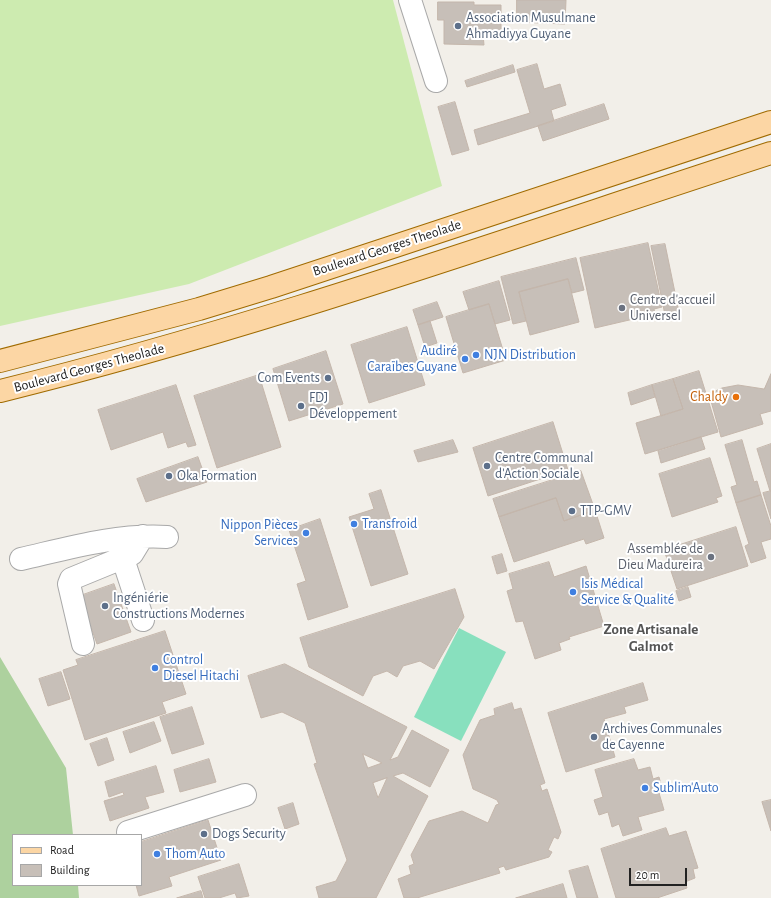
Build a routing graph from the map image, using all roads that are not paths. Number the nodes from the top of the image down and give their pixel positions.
1 (410, 0) edge
2 (436, 81) dead end
3 (771, 122) edge
4 (771, 153) edge
5 (0, 361) edge
6 (0, 391) edge
7 (143, 536) junction
8 (166, 537) dead end
9 (21, 559) dead end
10 (123, 559) junction
11 (143, 620) dead end
12 (83, 644) dead end
13 (245, 795) dead end
14 (128, 832) dead end

1 - 2 lane
3 - 5 main road, Boulevard Georges Theolade
4 - 6 main road, Boulevard Georges Theolade
7 - 8 lane
7 - 9 lane
7 - 10 lane
10 - 11 lane
10 - 12 lane
13 - 14 lane

